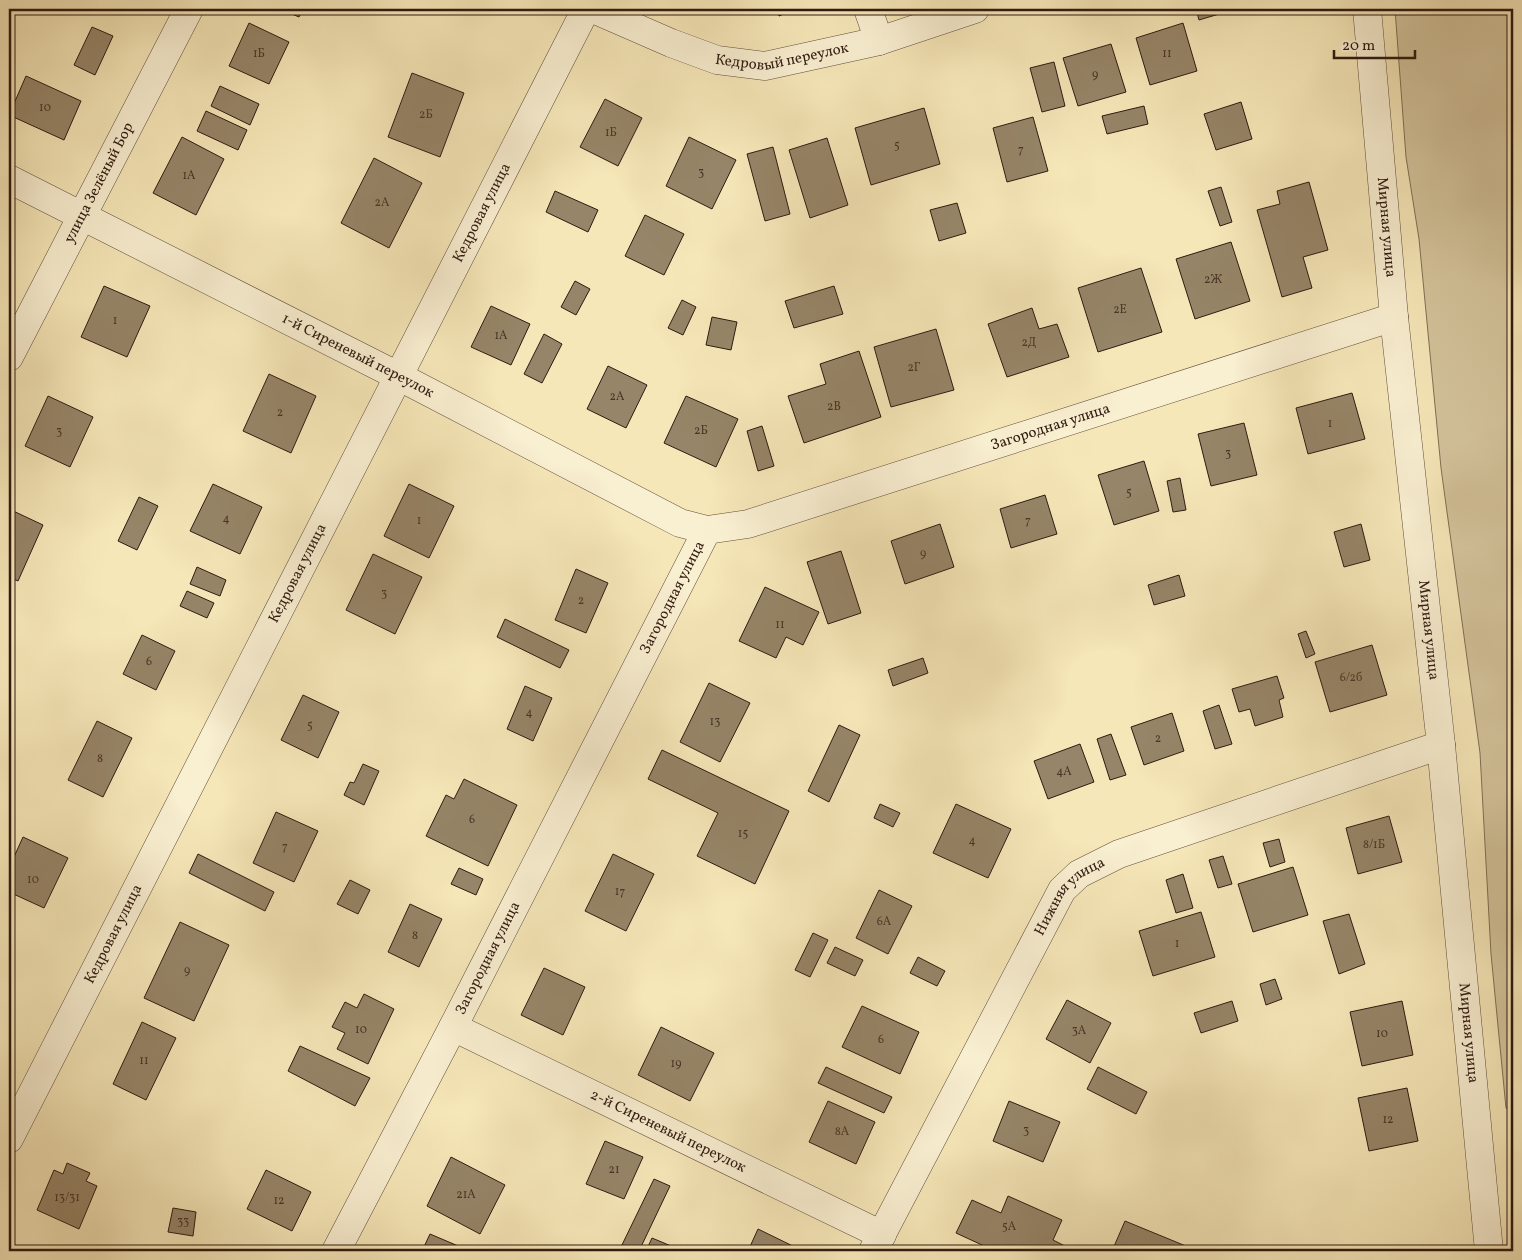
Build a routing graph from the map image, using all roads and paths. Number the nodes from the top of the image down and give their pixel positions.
1 (189, 9) edge
2 (586, 9) edge
3 (593, 9) edge
4 (868, 9) edge
5 (975, 9) edge
6 (1367, 9) edge
7 (880, 41) junction
8 (9, 179) edge
9 (82, 218) junction
10 (1394, 317) junction
11 (9, 357) edge
12 (398, 376) junction
13 (707, 530) junction
14 (1441, 745) junction
15 (453, 1027) junction
16 (9, 1139) edge
17 (877, 1243) edge
18 (336, 1251) edge
19 (1489, 1251) edge

1 - 9 street, улица Зелёный Бор
2 - 12 street, Кедровая улица
3 - 7 street, Кедровый переулок
4 - 7 street
5 - 7 street, Кедровый переулок
6 - 10 street, Мирная улица
8 - 9 street, 1-й Сиреневый переулок
9 - 11 street, улица Зелёный Бор
9 - 12 street, 1-й Сиреневый переулок
10 - 13 street, Загородная улица
10 - 14 street, Мирная улица
12 - 13 street, 1-й Сиреневый переулок
12 - 16 street, Кедровая улица
13 - 15 street, Загородная улица
14 - 17 street, Нижняя улица
14 - 19 street, Мирная улица
15 - 17 street, 2-й Сиреневый переулок
15 - 18 street, Загородная улица

